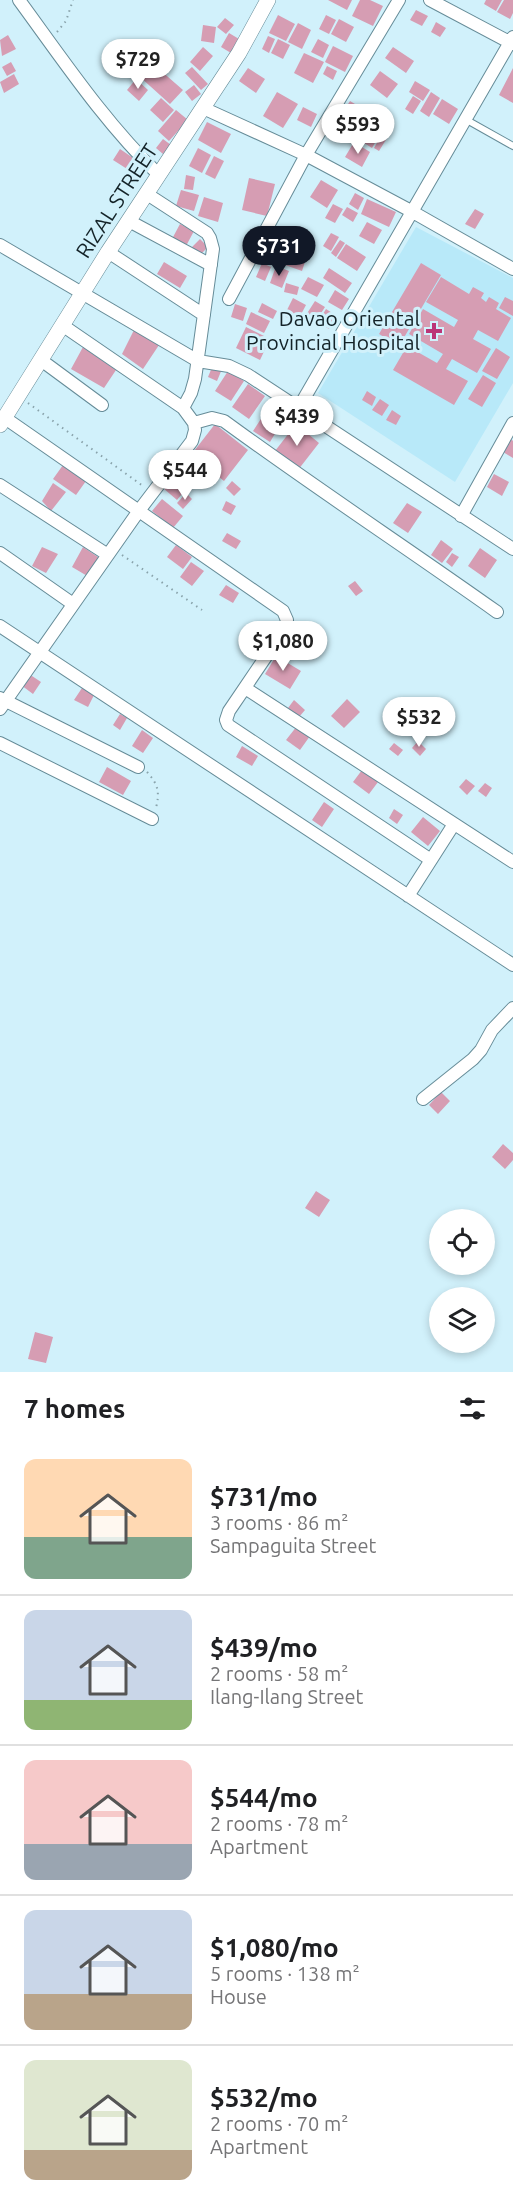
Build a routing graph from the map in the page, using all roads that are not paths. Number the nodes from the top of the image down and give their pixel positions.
1 (19, 0) edge
2 (268, 0) edge
3 (399, 0) edge
4 (430, 0) edge
5 (512, 41) edge
6 (203, 108) junction
7 (465, 119) junction
8 (513, 146) edge
9 (306, 155) junction
10 (159, 175) junction
11 (147, 194) junction
12 (411, 211) junction
13 (129, 221) junction
14 (0, 245) edge
15 (108, 252) junction
16 (211, 265) junction
17 (513, 269) edge
18 (83, 292) junction
19 (229, 299) dead end
20 (204, 315) junction
21 (62, 325) junction
22 (40, 360) junction
23 (198, 361) junction
24 (102, 405) dead end
25 (183, 408) junction
26 (298, 409) junction
27 (2, 422) edge
28 (194, 423) junction
29 (513, 423) edge
30 (0, 485) edge
31 (138, 512) junction
32 (460, 516) junction
33 (513, 549) edge
34 (110, 552) junction
35 (0, 553) edge
36 (73, 604) junction
37 (497, 612) dead end
38 (0, 626) edge
39 (40, 652) junction
40 (245, 688) junction
41 (2, 702) edge
42 (0, 743) edge
43 (138, 767) road end
44 (152, 819) road end
45 (454, 824) junction
46 (431, 860) junction
47 (513, 862) edge
48 (408, 896) junction
49 (513, 965) edge
50 (513, 1008) edge
51 (423, 1099) dead end

1 - 10 street
2 - 6 street, RIZAL STREET
3 - 9 street
4 - 5 street
5 - 7 street
6 - 9 street
6 - 10 street, RIZAL STREET
7 - 8 lane
7 - 12 street
9 - 12 street
9 - 19 street
10 - 11 street, RIZAL STREET
11 - 13 street, RIZAL STREET
11 - 16 street
12 - 17 street
12 - 26 street
13 - 15 street, RIZAL STREET
13 - 16 street
14 - 18 street
15 - 18 street, RIZAL STREET
15 - 20 street
16 - 20 street
18 - 21 street, RIZAL STREET
18 - 23 street
20 - 23 street
21 - 22 street, RIZAL STREET
21 - 25 street
22 - 24 street
22 - 27 street, RIZAL STREET
23 - 25 street
23 - 26 street
25 - 28 street
26 - 32 street
27 - 31 street
28 - 31 street
28 - 37 street
29 - 32 street
30 - 34 street
31 - 34 street
31 - 40 street
32 - 33 street
34 - 36 street
35 - 36 street
36 - 39 street
38 - 39 street
39 - 41 street
39 - 48 street
40 - 45 street
40 - 46 street
41 - 43 street
42 - 44 street
45 - 46 street
45 - 47 street
46 - 48 street
48 - 49 street
50 - 51 street

